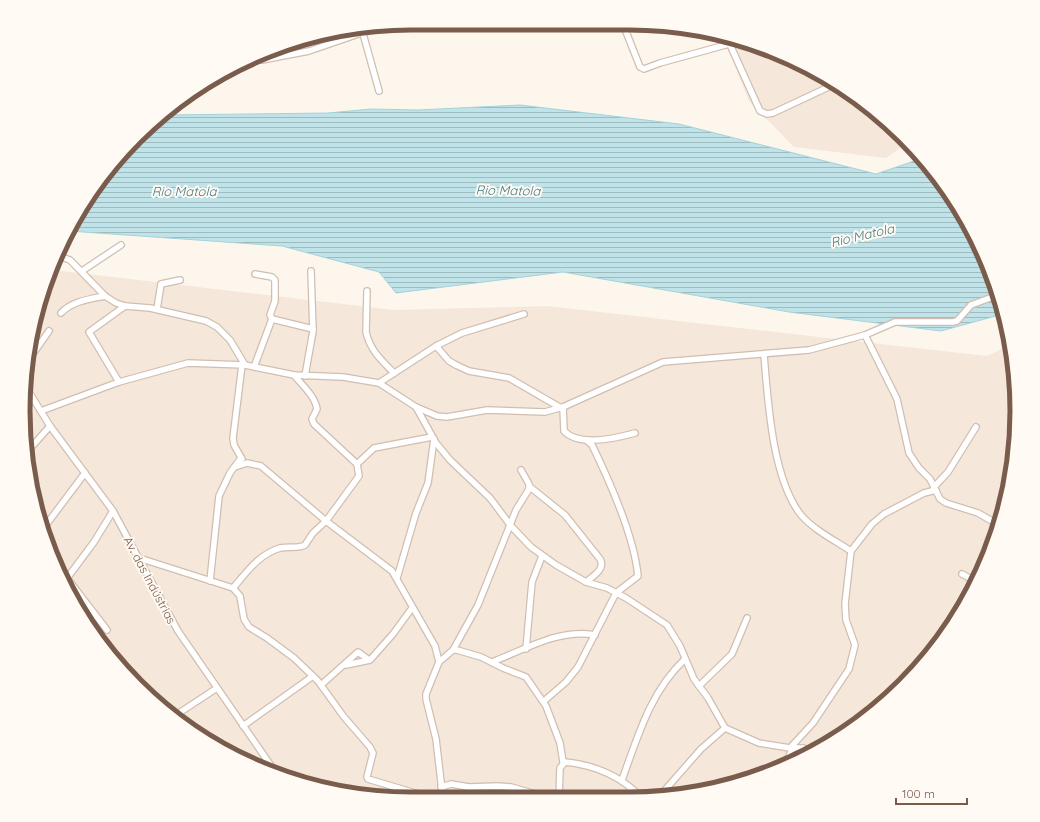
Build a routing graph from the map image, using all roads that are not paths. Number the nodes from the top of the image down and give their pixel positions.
1 (625, 30) edge
2 (363, 33) edge
3 (353, 34) edge
4 (729, 44) joint
5 (263, 60) edge
6 (829, 87) edge
7 (378, 91) dead end
8 (122, 245) dead end
9 (62, 257) edge
10 (82, 271) junction
11 (311, 271) dead end
12 (255, 274) dead end
13 (180, 280) dead end
14 (367, 291) dead end
15 (105, 296) junction
16 (992, 297) edge
17 (125, 306) junction
18 (157, 309) junction
19 (61, 313) dead end
20 (524, 314) dead end
21 (272, 319) junction
22 (313, 329) junction
23 (49, 331) dead end
24 (865, 335) junction
25 (436, 346) junction
26 (35, 351) edge
27 (764, 355) junction
28 (243, 365) junction
29 (254, 367) junction
30 (394, 373) junction
31 (294, 376) junction
32 (305, 376) junction
33 (119, 382) junction
34 (379, 383) junction
35 (31, 395) edge
36 (416, 407) junction
37 (562, 407) junction
38 (41, 411) junction
39 (50, 426) junction
40 (976, 427) dead end
41 (635, 433) dead end
42 (433, 438) junction
43 (586, 440) junction
44 (32, 447) edge
45 (241, 458) junction
46 (248, 463) junction
47 (357, 464) junction
48 (235, 466) junction
49 (521, 470) dead end
50 (85, 473) junction
51 (530, 487) junction
52 (935, 488) junction
53 (113, 512) junction
54 (326, 521) junction
55 (993, 522) edge
56 (47, 524) edge
57 (511, 526) junction
58 (851, 551) junction
59 (542, 556) junction
60 (139, 558) junction
61 (962, 574) dead end
62 (68, 577) edge
63 (397, 578) junction
64 (971, 579) edge
65 (210, 581) junction
66 (586, 582) junction
67 (233, 588) junction
68 (75, 591) edge
69 (616, 593) junction
70 (412, 608) junction
71 (747, 618) dead end
72 (107, 630) dead end
73 (595, 636) junction
74 (526, 649) junction
75 (453, 650) junction
76 (685, 659) junction
77 (368, 660) junction
78 (439, 662) junction
79 (492, 662) junction
80 (346, 665) junction
81 (313, 676) junction
82 (322, 685) junction
83 (698, 686) junction
84 (217, 688) junction
85 (544, 701) junction
86 (179, 713) edge
87 (243, 726) junction
88 (725, 728) junction
89 (792, 748) junction
90 (806, 749) edge
91 (788, 757) edge
92 (563, 762) junction
93 (270, 765) edge
94 (622, 780) junction
95 (441, 787) junction
96 (665, 790) edge
97 (410, 792) edge
98 (442, 792) edge
99 (526, 792) edge
100 (559, 792) edge
101 (635, 792) edge

1 - 4 street
2 - 7 street
3 - 5 street
4 - 6 street
8 - 10 street
9 - 10 street
10 - 15 street
11 - 22 street
12 - 21 street
13 - 18 street
14 - 30 street
15 - 17 street
15 - 19 street
16 - 24 street
17 - 18 street
17 - 33 street
18 - 28 street
20 - 25 street
21 - 22 street
21 - 29 street
22 - 32 street
23 - 26 street
24 - 27 street
24 - 52 street
25 - 30 street
25 - 37 street
27 - 37 street
27 - 58 street
28 - 29 street
28 - 33 street
28 - 45 street
29 - 31 street
30 - 34 street
31 - 32 street
31 - 47 street
32 - 34 street
33 - 38 street
34 - 36 street
35 - 38 street, Av. das Indústrias
36 - 37 street
36 - 42 street
37 - 43 street
38 - 39 street, Av. das Indústrias
39 - 44 street
39 - 50 street, Av. das Indústrias
40 - 52 street
41 - 43 street
42 - 47 street
42 - 57 street
42 - 63 street
43 - 69 street
45 - 46 street
45 - 48 street
46 - 48 street
46 - 54 street
47 - 54 street
48 - 65 street
49 - 51 street
50 - 53 street, Av. das Indústrias
50 - 56 street
51 - 57 street
51 - 66 street
52 - 55 street
52 - 58 street
53 - 60 street, Av. das Indústrias
53 - 62 street
54 - 63 street
54 - 67 street
57 - 59 street
57 - 75 street
58 - 89 street
59 - 66 street
59 - 74 street
60 - 65 street
60 - 84 street, Av. das Indústrias
61 - 64 street
63 - 70 street
65 - 67 street
66 - 69 street
67 - 81 street
68 - 72 street
69 - 73 street
69 - 76 street
70 - 77 street
70 - 78 street
71 - 83 street
73 - 74 street
73 - 85 street
74 - 79 street
75 - 78 street
75 - 79 street
76 - 83 street
76 - 94 street
77 - 80 street
77 - 80 street
78 - 95 street
79 - 85 street
80 - 82 street
81 - 82 street
81 - 87 street
82 - 97 street
83 - 88 street
84 - 86 street
84 - 87 street, Av. das Indústrias
85 - 92 street
87 - 93 street, Av. das Indústrias
88 - 89 street
88 - 96 street
89 - 90 street
89 - 91 street
92 - 94 street
92 - 100 street
94 - 101 street
95 - 98 street
95 - 99 street

